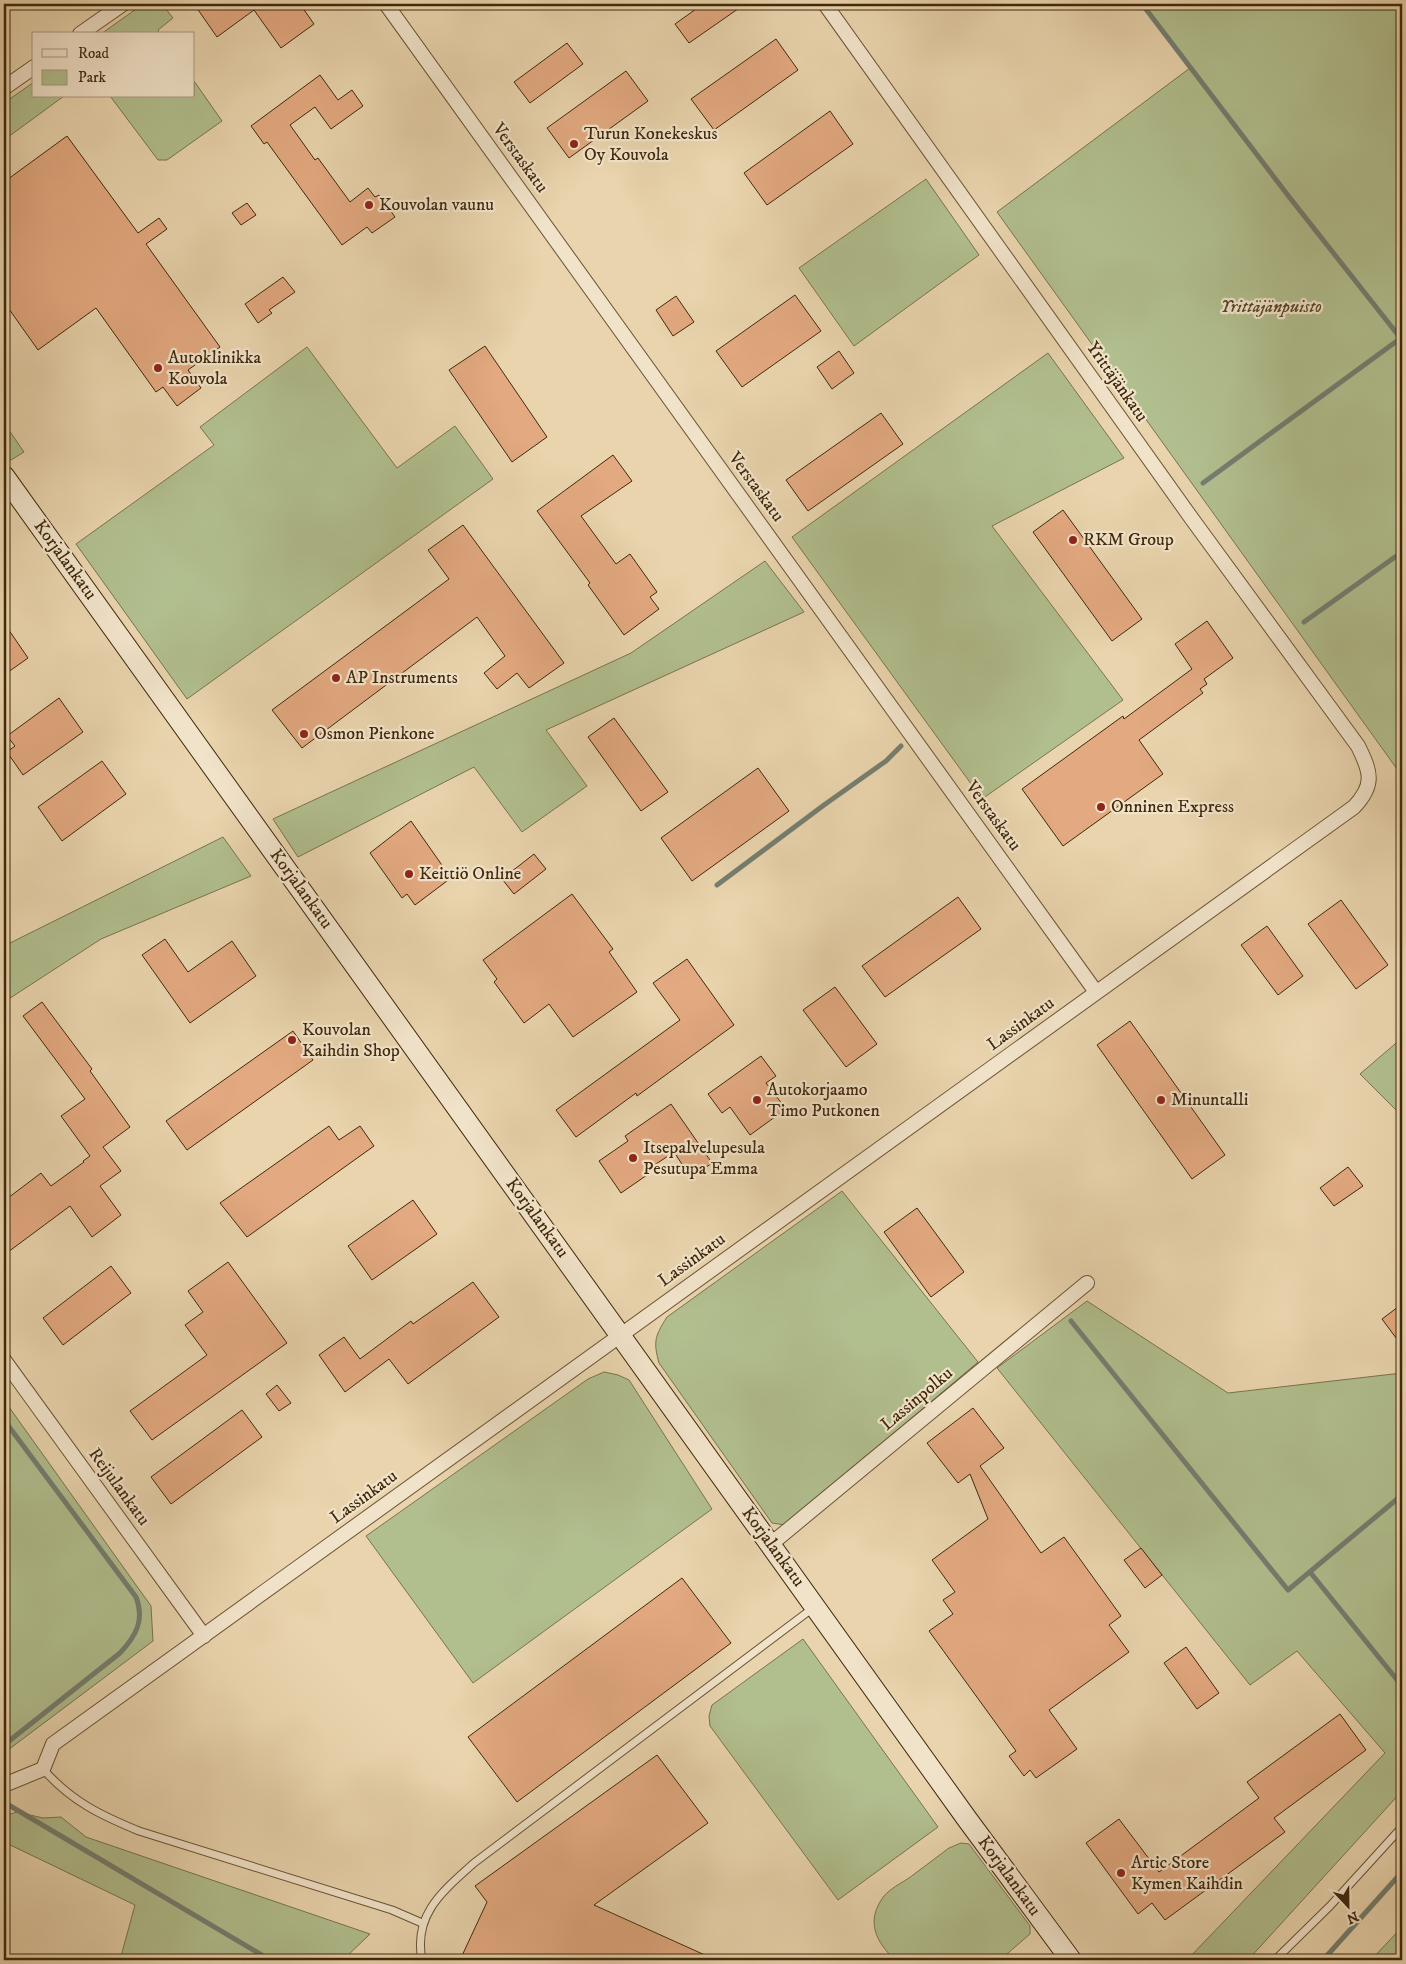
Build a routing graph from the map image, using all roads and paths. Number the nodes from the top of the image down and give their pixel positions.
1 (123, 4) edge
2 (386, 4) edge
3 (825, 4) edge
4 (83, 32) edge
5 (32, 68) edge
6 (4, 88) edge
7 (4, 476) edge
8 (1370, 785) joint
9 (1096, 992) junction
10 (1087, 1283) dead end
11 (621, 1335) junction
12 (4, 1360) edge
13 (771, 1544) junction
14 (816, 1606) junction
15 (204, 1636) junction
16 (43, 1769) junction
17 (4, 1785) edge
18 (1402, 1827) edge
19 (422, 1923) junction
20 (422, 1960) edge
21 (1071, 1960) edge
22 (1275, 1960) edge

1 - 4 street
2 - 9 street, Verstaskatu
3 - 8 street, Yrittäjänkatu
5 - 6 street
7 - 11 street, Korjalankatu
8 - 9 street, Lassinkatu
9 - 11 street, Lassinkatu
10 - 13 street, Lassinpolku
11 - 13 street, Korjalankatu
11 - 15 street, Lassinkatu
12 - 15 street, Reijulankatu
13 - 14 street, Korjalankatu
14 - 19 lane
14 - 21 street, Korjalankatu
15 - 16 street, Lassinkatu
16 - 17 street
16 - 19 lane
18 - 22 lane
19 - 20 lane

